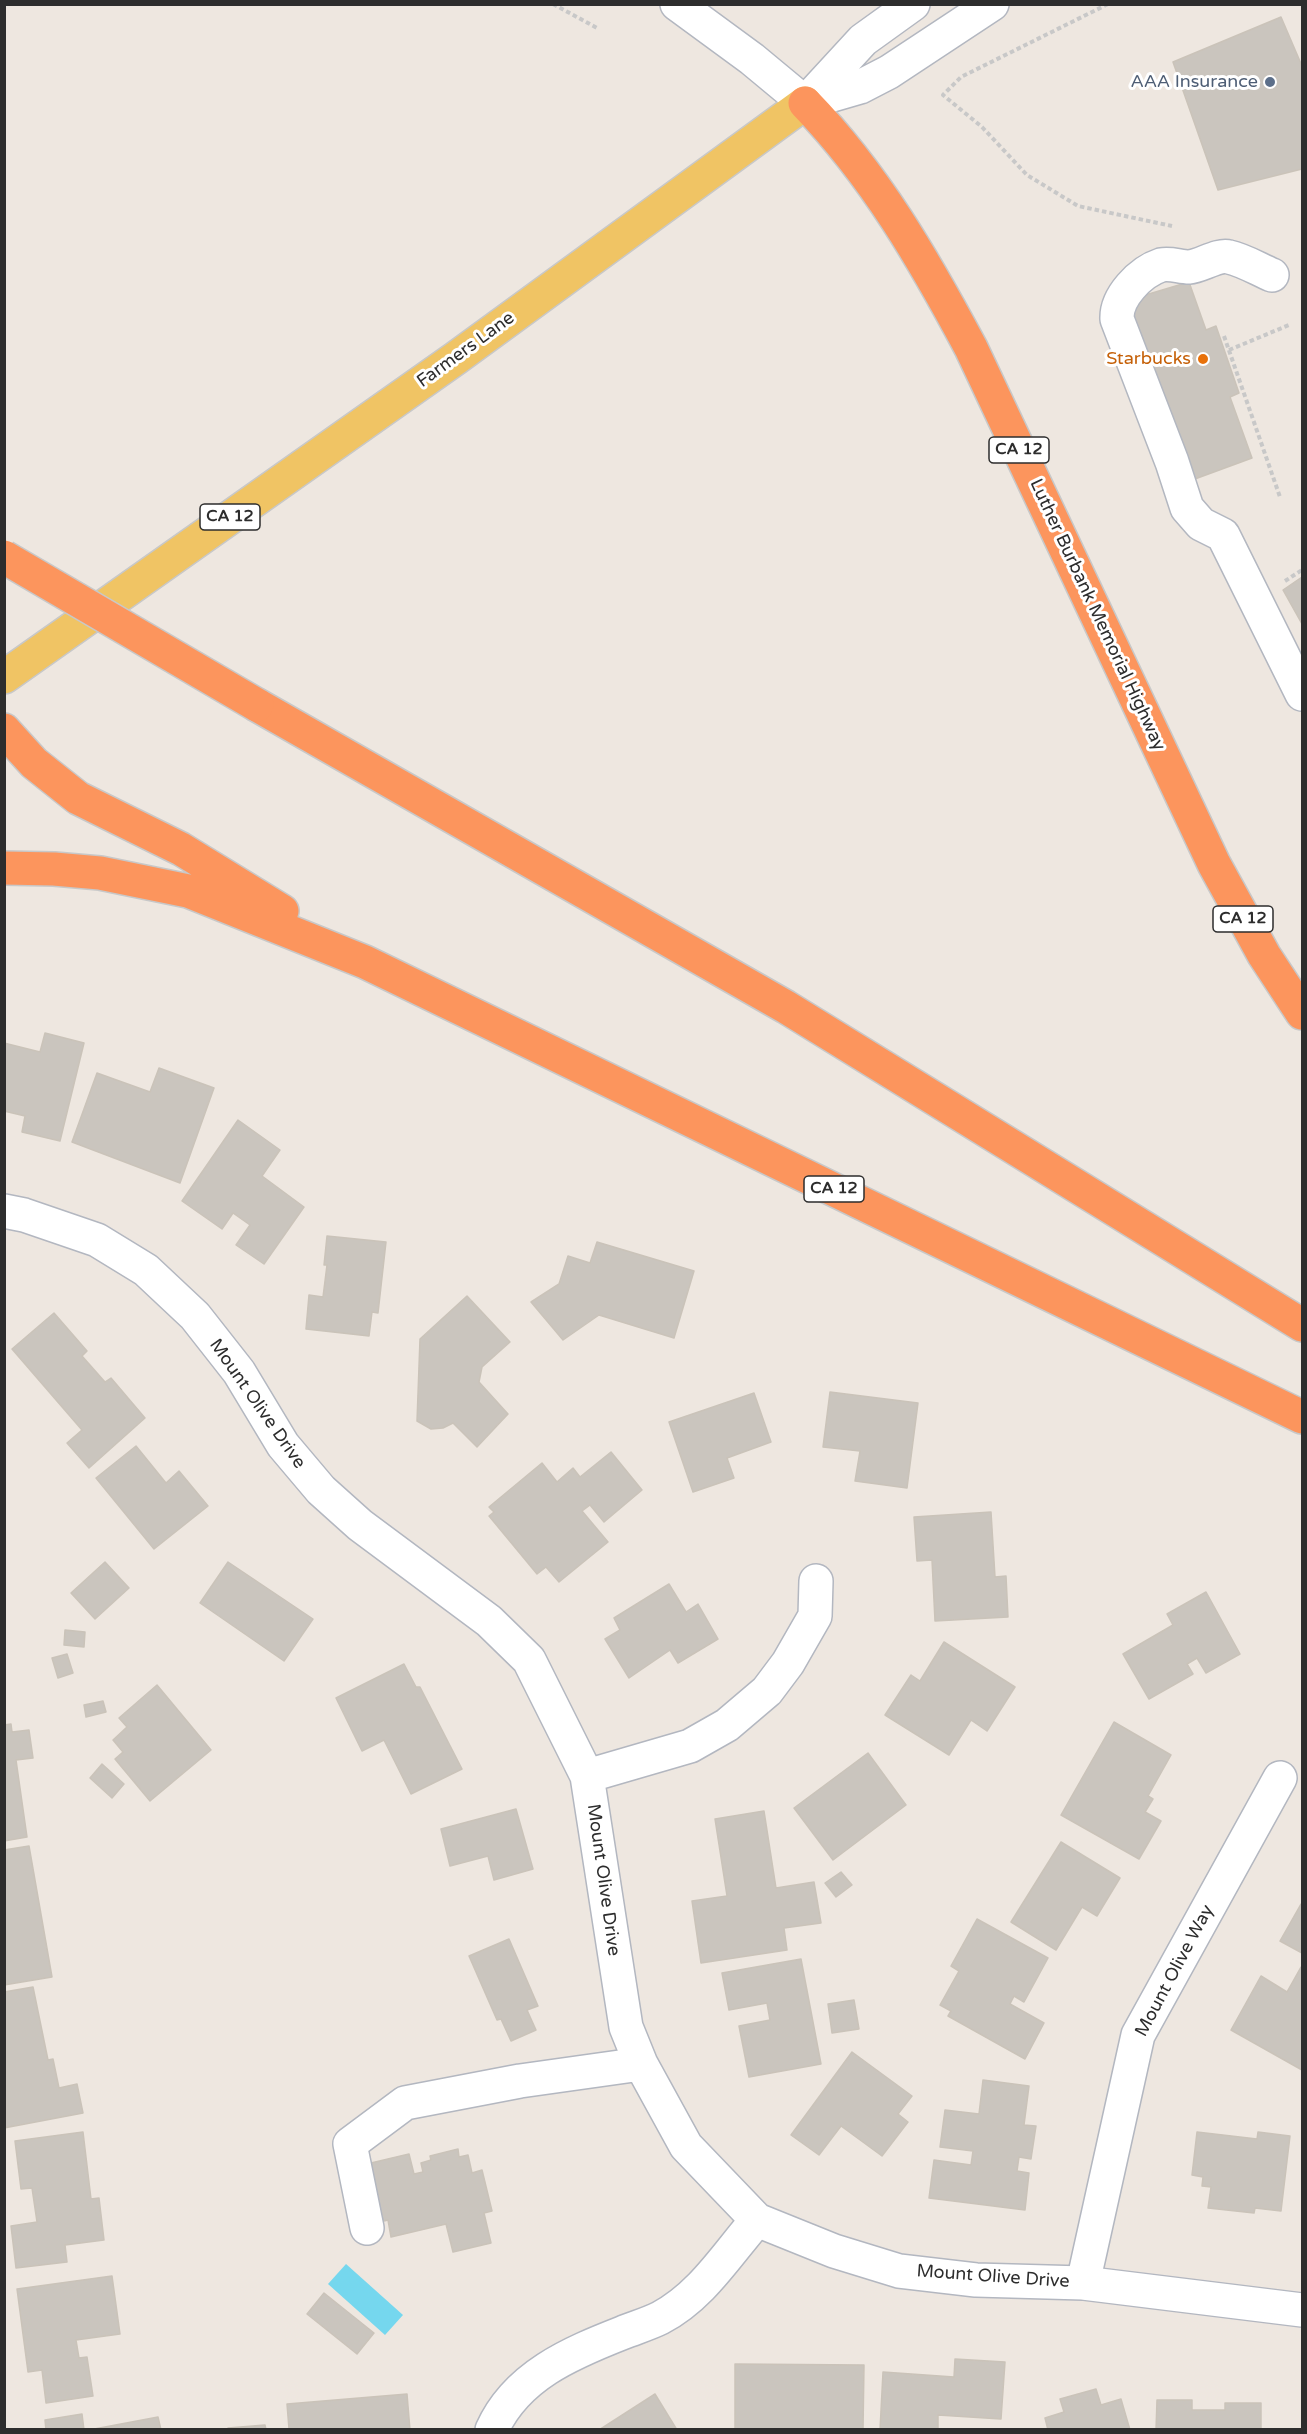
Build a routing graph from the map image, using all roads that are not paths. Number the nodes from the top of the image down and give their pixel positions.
1 (913, 4) edge
2 (992, 4) edge
3 (681, 6) edge
4 (805, 103) junction
5 (1272, 275) dead end
6 (4, 557) edge
7 (4, 677) edge
8 (1302, 694) edge
9 (4, 730) edge
10 (4, 868) edge
11 (365, 962) junction
12 (1302, 1013) edge
13 (4, 1211) edge
14 (1302, 1325) edge
15 (1302, 1417) edge
16 (816, 1581) dead end
17 (587, 1776) junction
18 (1280, 1778) dead end
19 (640, 2064) junction
20 (757, 2220) junction
21 (368, 2228) dead end
22 (1083, 2283) junction
23 (1302, 2310) edge
24 (492, 2430) edge

1 - 4 street, Farmers Lane
2 - 4 street
3 - 4 street
4 - 7 main road, Farmers Lane / CA 12
4 - 12 highway, Luther Burbank Memorial Highway / CA 12
5 - 8 street
6 - 14 highway, bridge
9 - 11 highway
10 - 11 highway, CA 12
11 - 15 highway, CA 12
13 - 17 street, Mount Olive Drive
16 - 17 street
17 - 19 street, Mount Olive Drive
18 - 22 street, Mount Olive Way
19 - 20 street, Mount Olive Drive
19 - 21 street
20 - 22 street, Mount Olive Drive
20 - 24 street
22 - 23 street, Mount Olive Drive

